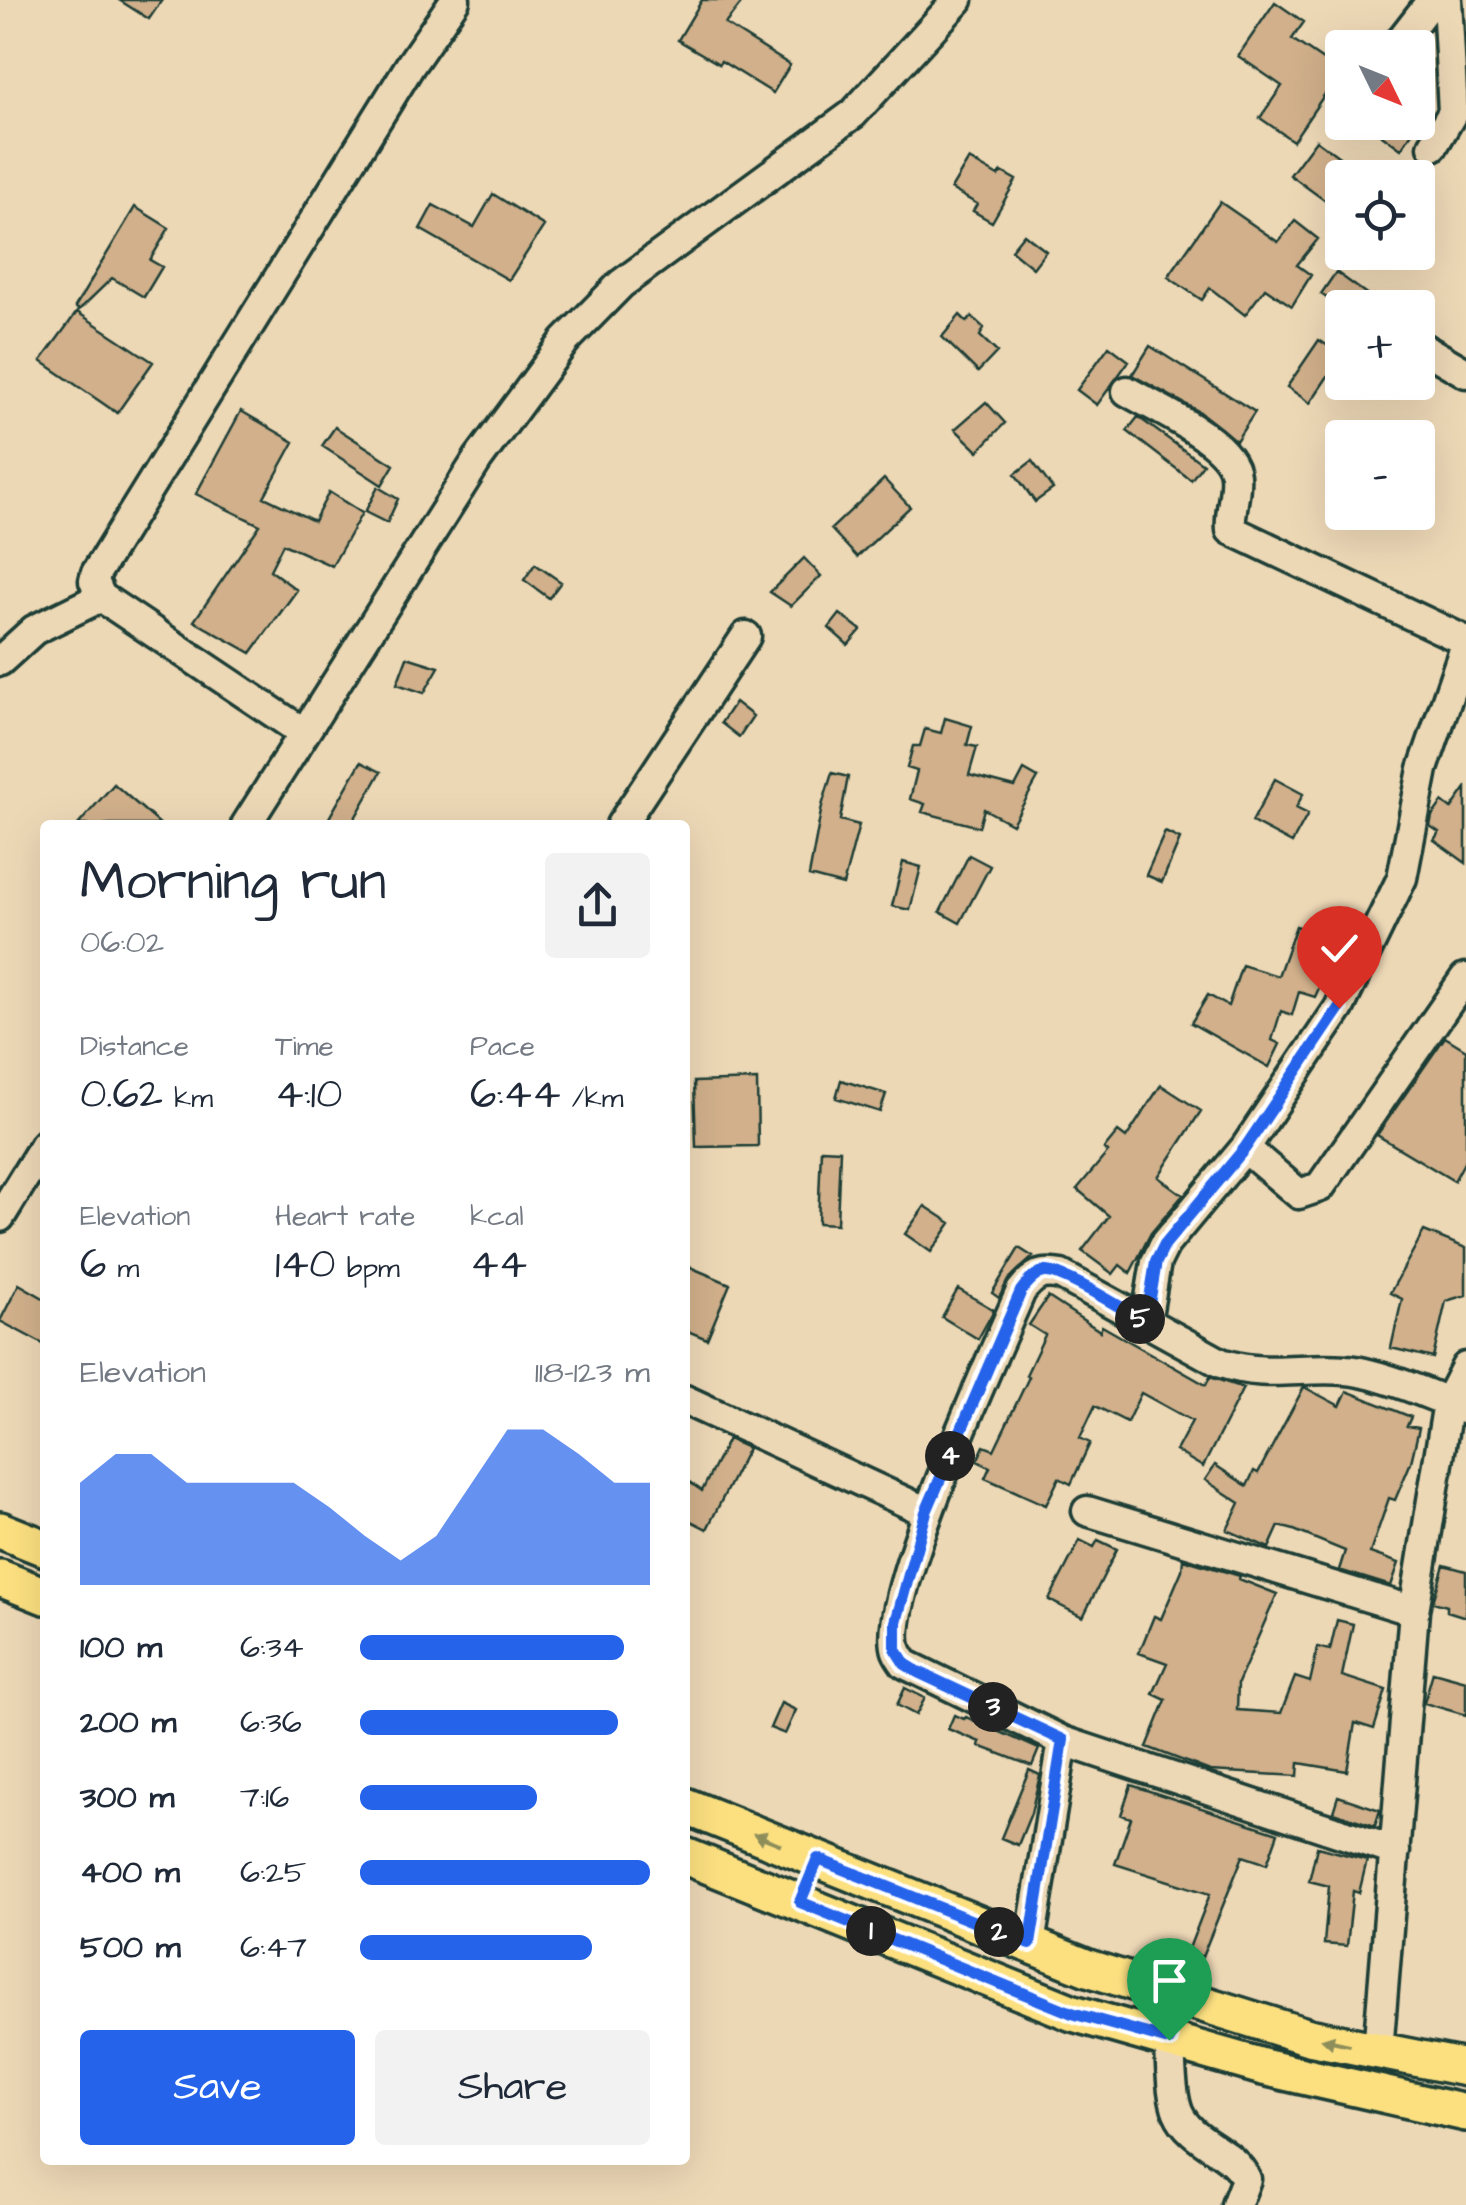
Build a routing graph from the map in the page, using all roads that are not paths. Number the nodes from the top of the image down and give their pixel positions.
1 (455, 0) edge
2 (958, 0) edge
3 (1432, 0) edge
4 (1446, 0) edge
5 (1409, 30) edge
6 (1434, 146) dead end
7 (1435, 356) edge
8 (1466, 373) edge
9 (1127, 391) dead end
10 (102, 597) junction
11 (746, 636) dead end
12 (1466, 642) edge
13 (0, 661) edge
14 (304, 733) junction
15 (249, 820) edge
16 (623, 820) edge
17 (1465, 978) edge
18 (1245, 1148) junction
19 (40, 1151) edge
20 (4, 1202) edge
21 (1146, 1322) junction
22 (1466, 1367) edge
23 (690, 1402) edge
24 (1457, 1406) edge
25 (1086, 1511) dead end
26 (926, 1512) junction
27 (0, 1530) edge
28 (40, 1546) edge
29 (0, 1578) edge
30 (40, 1594) edge
31 (1414, 1611) junction
32 (1063, 1740) junction
33 (690, 1808) edge
34 (1395, 1851) junction
35 (690, 1858) edge
36 (818, 1859) junction
37 (800, 1902) junction
38 (1030, 1944) junction
39 (1169, 2040) junction
40 (1378, 2051) junction
41 (1466, 2068) edge
42 (1466, 2113) edge
43 (1236, 2205) edge

1 - 10 street
2 - 14 street
3 - 5 street
4 - 6 street
7 - 8 street
9 - 12 street
10 - 13 street
10 - 14 street
11 - 16 street
12 - 18 street
14 - 15 street
17 - 18 street
18 - 21 street
19 - 20 street
21 - 24 street
21 - 26 street
22 - 24 street
23 - 26 street
24 - 31 street
25 - 31 street
26 - 32 street
27 - 28 main road
29 - 30 main road
31 - 34 street
32 - 34 street
32 - 38 street
36 -> 33 main road
34 - 40 street
35 - 37 main road
36 - 37 main road
36 - 38 main road
37 - 39 main road
40 -> 38 main road
39 - 42 main road
39 - 43 street
40 - 41 main road

